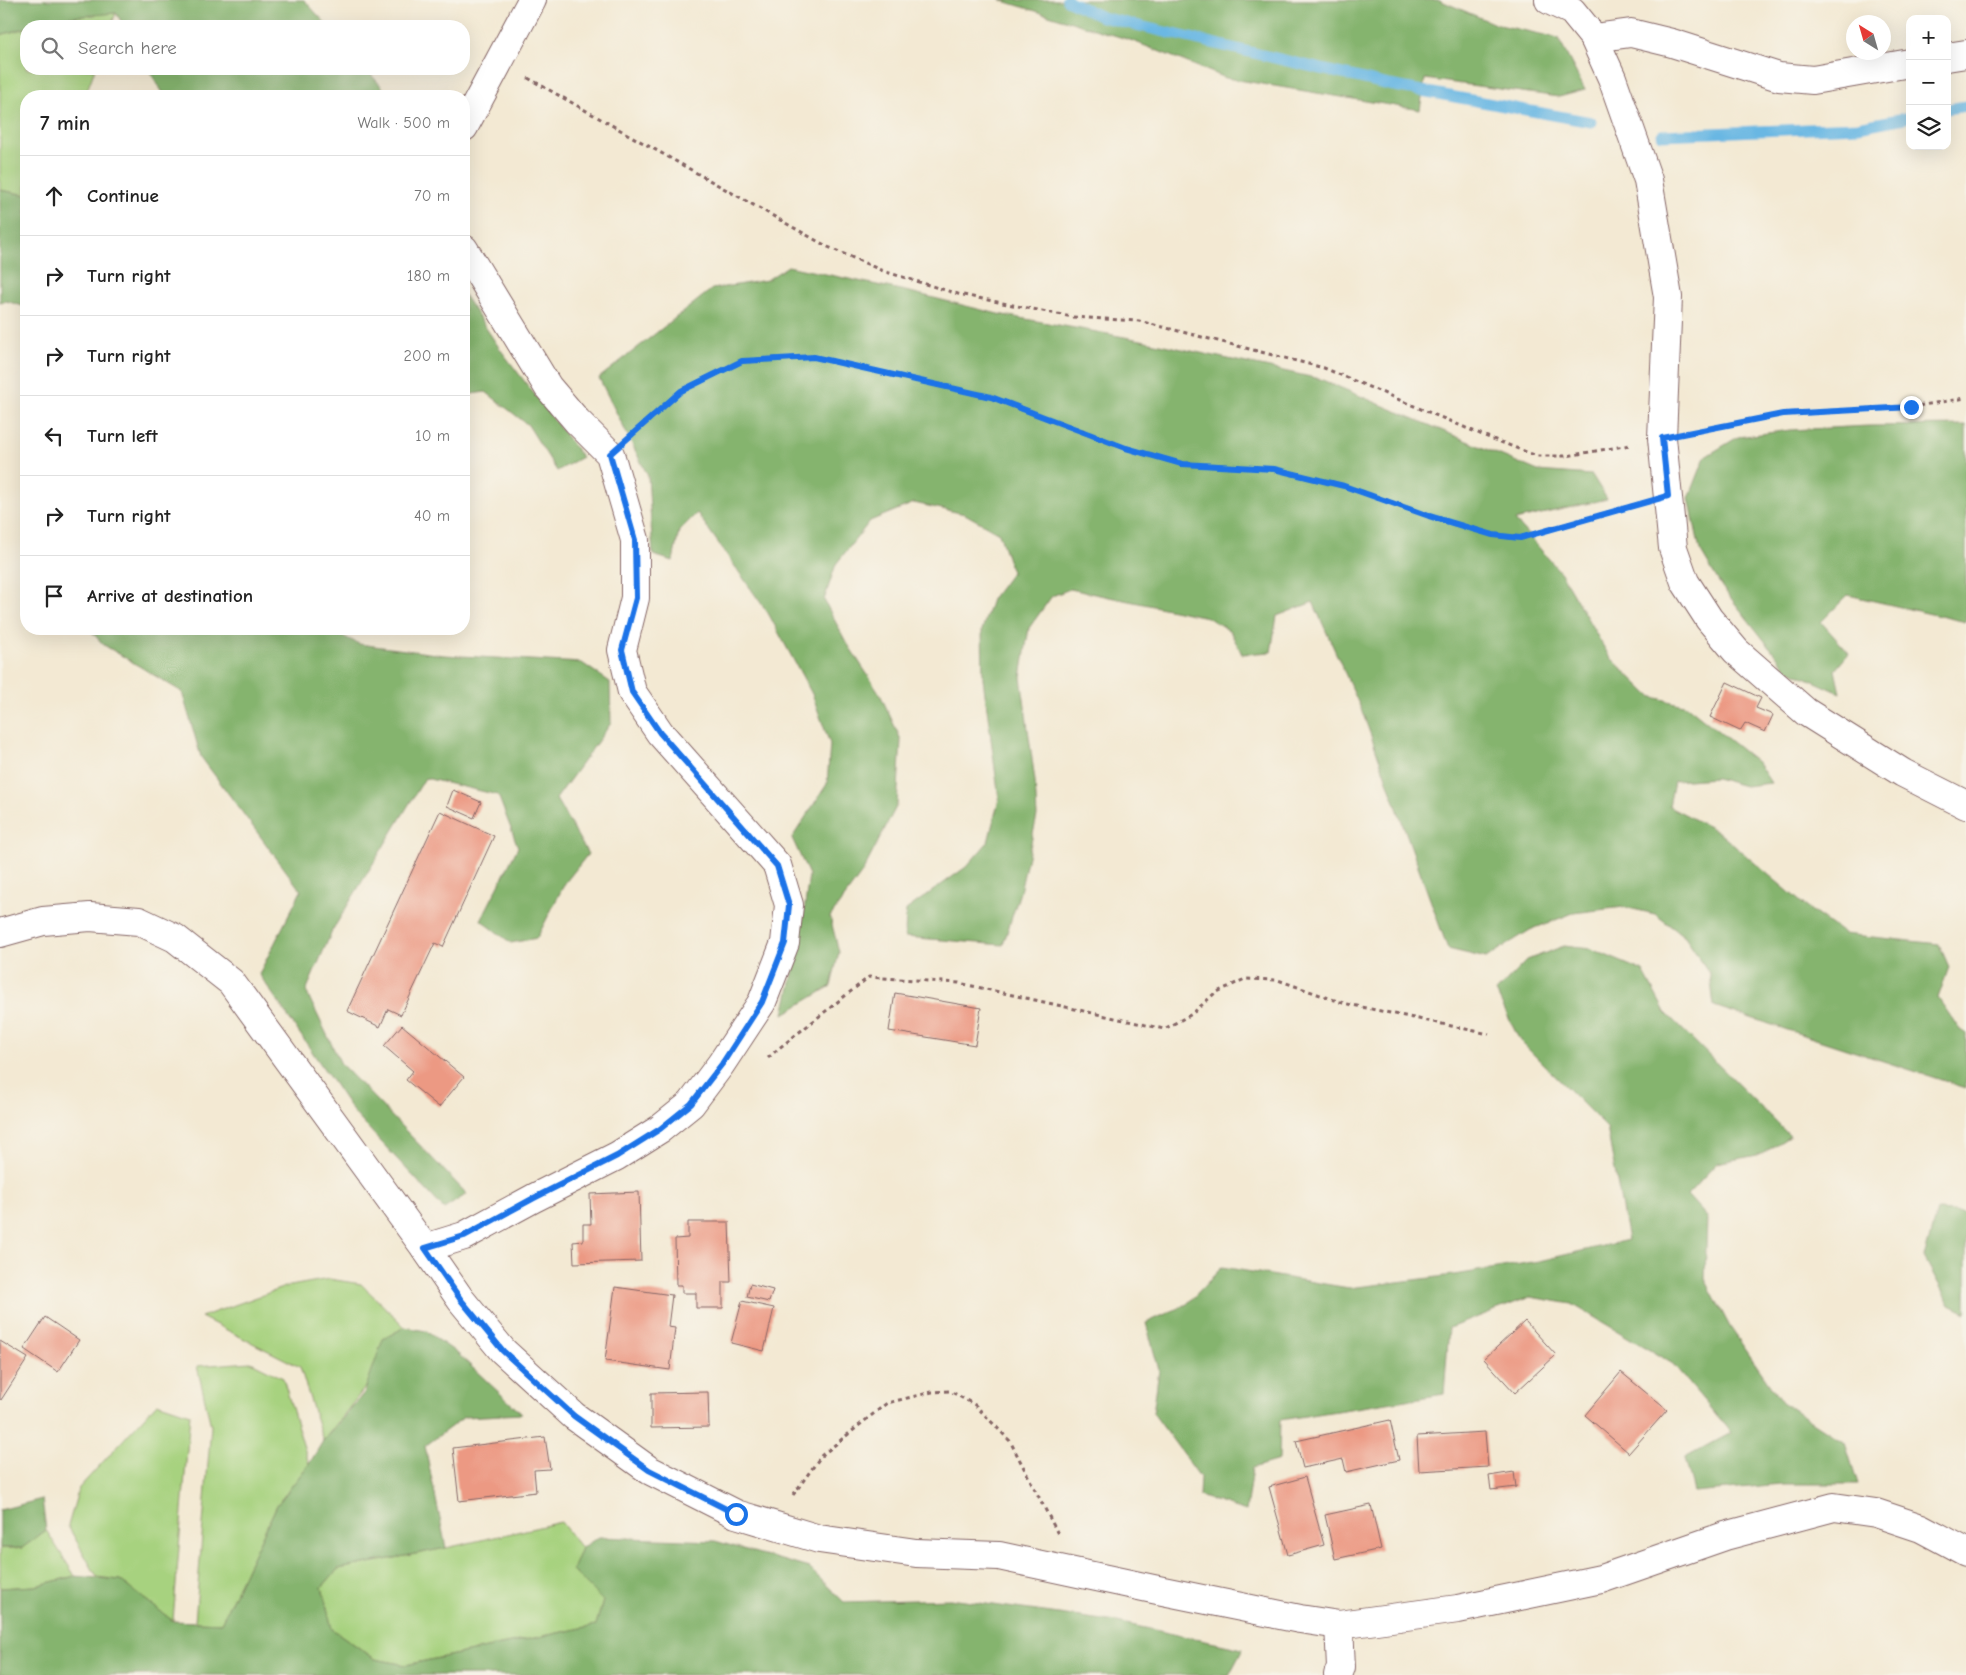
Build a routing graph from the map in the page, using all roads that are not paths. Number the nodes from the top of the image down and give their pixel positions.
1 (532, 0) edge
2 (1549, 0) edge
3 (1594, 38) junction
4 (1966, 54) edge
5 (1951, 56) edge
6 (1906, 64) edge
7 (470, 116) edge
8 (470, 259) edge
9 (1966, 805) edge
10 (0, 934) edge
11 (425, 1248) junction
12 (1966, 1552) edge
13 (1340, 1625) junction
14 (1338, 1675) edge

1 - 7 street
2 - 3 street
3 - 6 street
3 - 9 street
4 - 5 street
8 - 11 street
10 - 11 street
11 - 13 street
12 - 13 street
13 - 14 street

